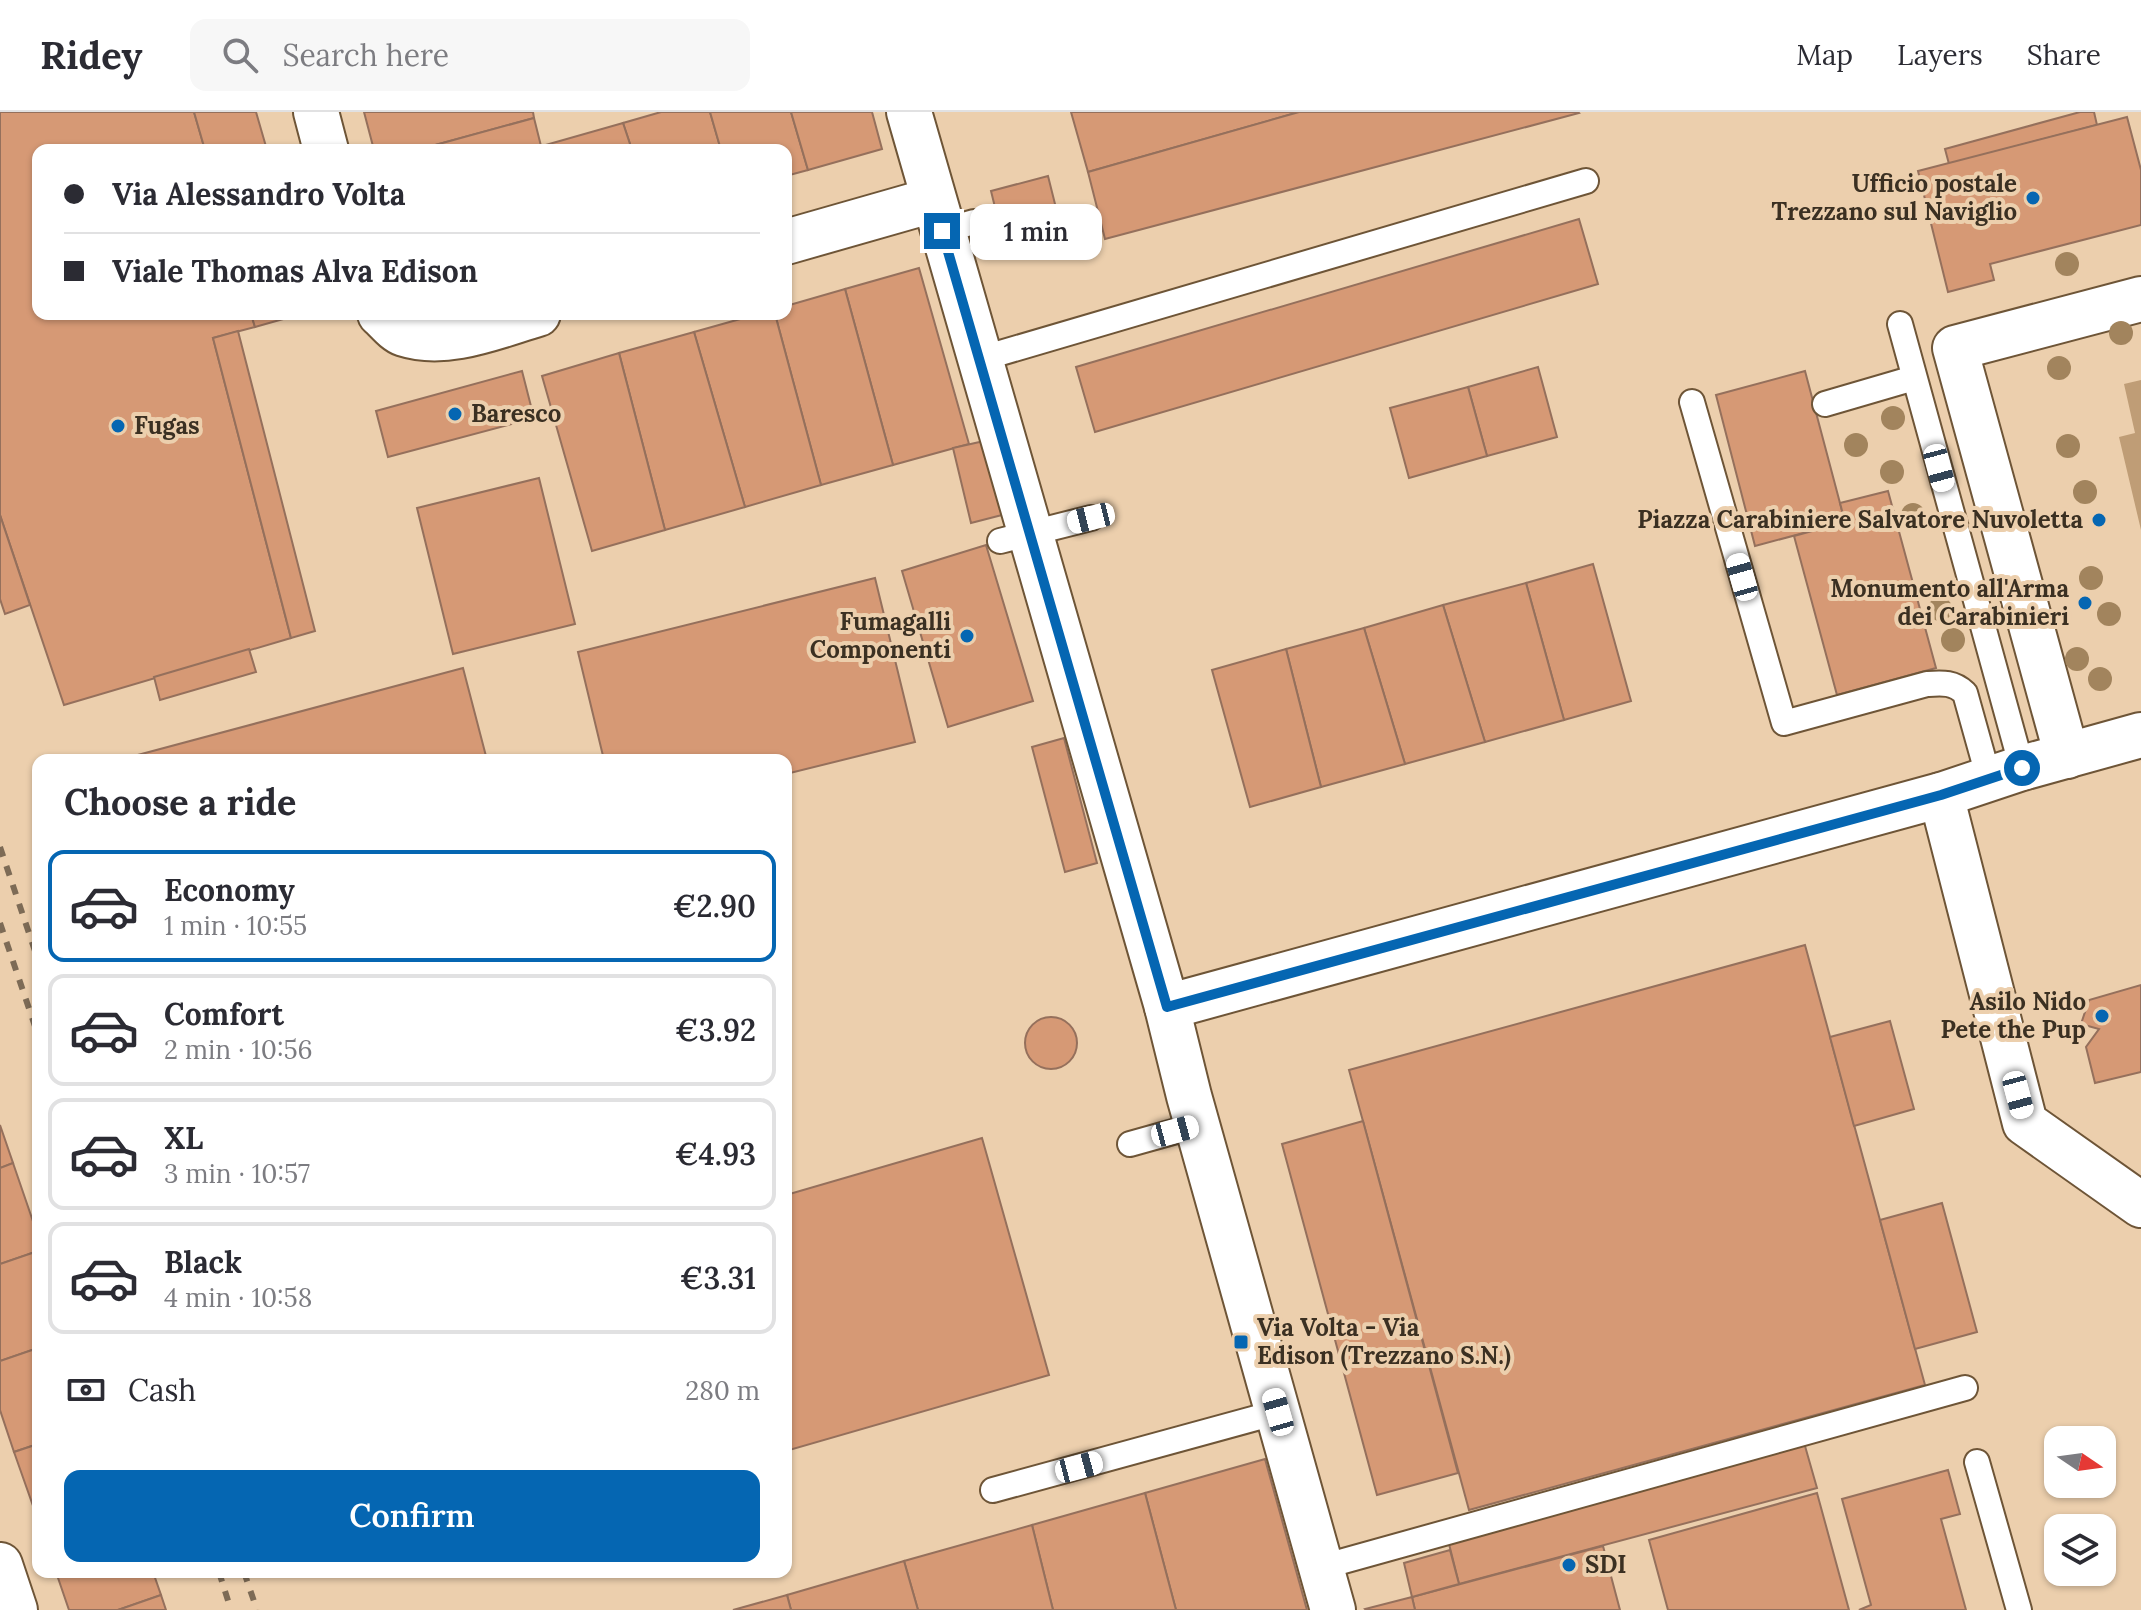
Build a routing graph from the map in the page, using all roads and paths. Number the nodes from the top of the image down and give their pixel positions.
1 (316, 112) edge
2 (909, 112) edge
3 (324, 144) edge
4 (1586, 181) dead end
5 (950, 218) junction
6 (792, 241) edge
7 (2141, 299) edge
8 (386, 320) edge
9 (517, 320) edge
10 (1900, 324) dead end
11 (980, 359) junction
12 (1914, 378) junction
13 (1692, 402) dead end
14 (1825, 404) dead end
15 (1091, 518) dead end
16 (1015, 537) junction
17 (2141, 735) edge
18 (2067, 756) junction
19 (2006, 774) junction
20 (1941, 795) junction
21 (1167, 1007) junction
22 (1198, 1125) junction
23 (1130, 1144) dead end
24 (2141, 1205) edge
25 (1965, 1388) dead end
26 (1278, 1412) junction
27 (1977, 1462) dead end
28 (993, 1490) dead end
29 (0, 1565) edge
30 (1322, 1567) junction
31 (15, 1610) edge
32 (1333, 1610) edge
33 (2019, 1610) edge

1 - 3 street
2 - 5 street
4 - 11 lane
5 - 6 street
5 - 11 street
7 - 18 street
8 - 9 street
10 - 12 lane
11 - 16 street
12 - 14 lane
12 - 19 lane
13 - 19 lane
15 - 16 lane
16 - 21 street
17 - 18 street
18 - 19 street
19 - 20 street
20 - 21 street
20 - 24 street
21 - 22 street
22 - 23 lane
22 - 26 street
25 - 30 lane
26 - 28 lane
26 - 30 street
27 - 33 lane
29 - 31 street
30 - 32 street

